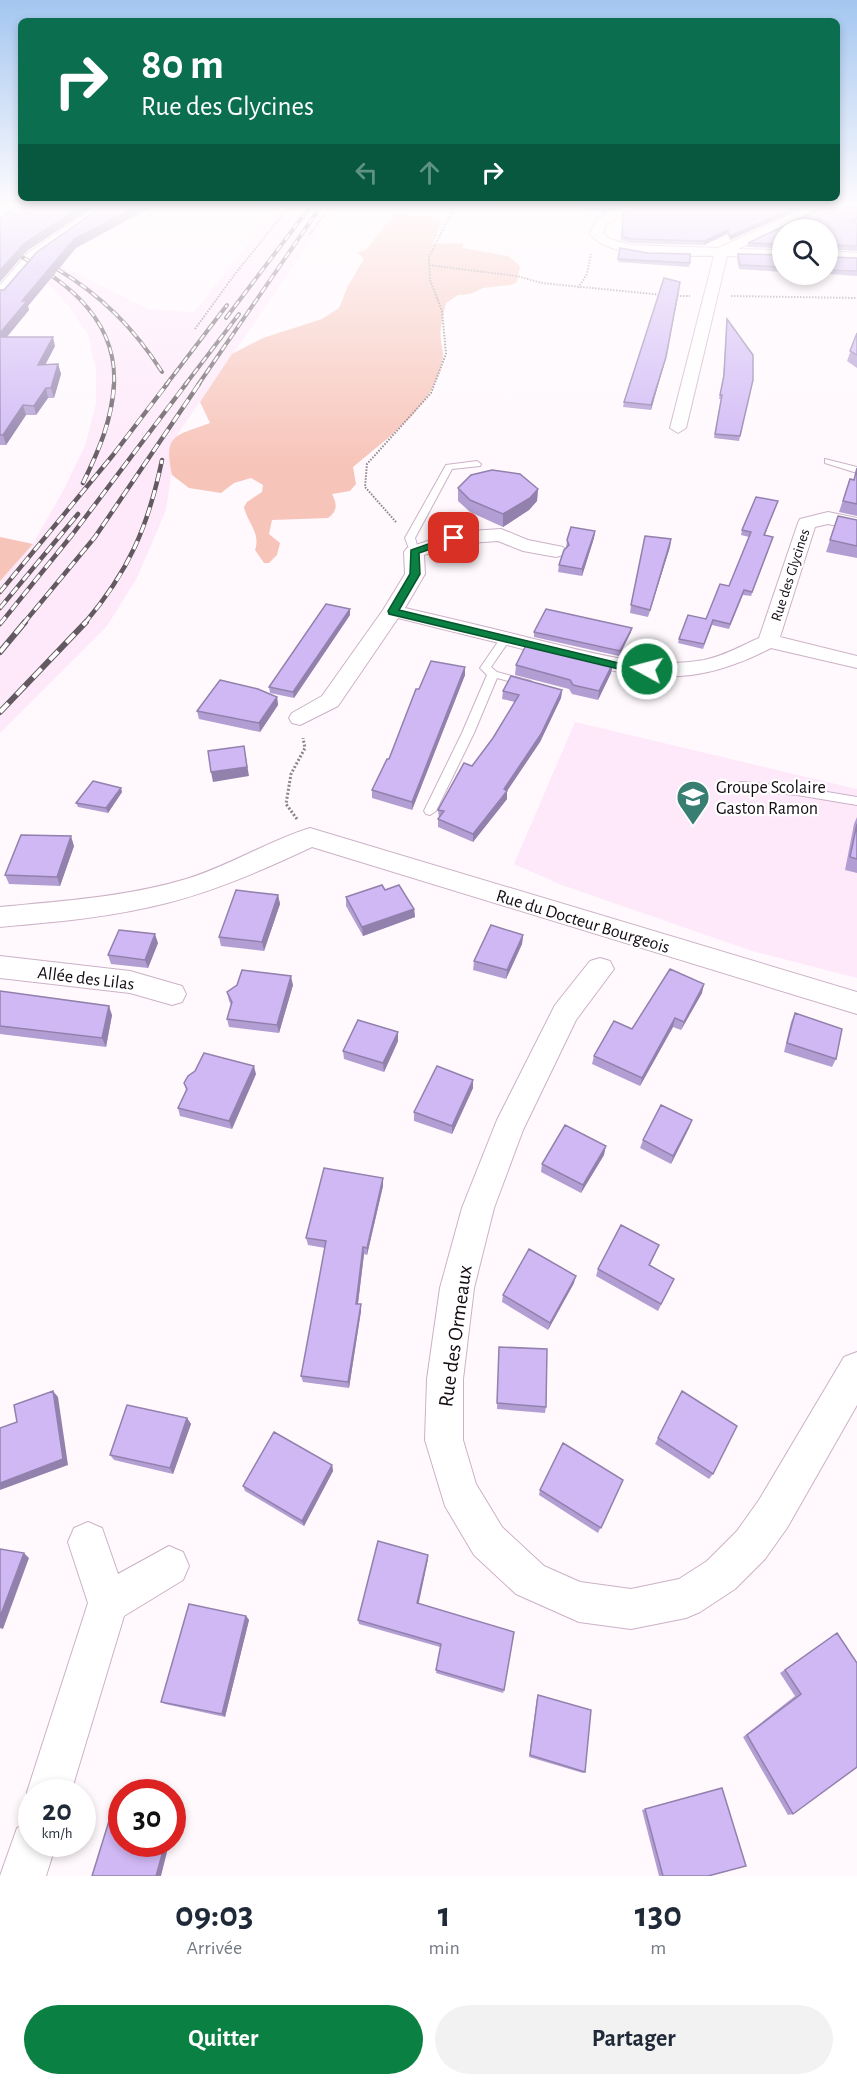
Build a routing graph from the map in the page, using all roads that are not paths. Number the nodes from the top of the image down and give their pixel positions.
1 (711, 291) edge
2 (678, 428) dead end
3 (828, 461) dead end
4 (477, 464) dead end
5 (857, 470) edge
6 (857, 524) edge
7 (412, 545) junction
8 (556, 551) dead end
9 (393, 611) junction
10 (506, 638) junction
11 (768, 641) junction
12 (857, 662) edge
13 (494, 674) junction
14 (534, 685) edge
15 (300, 718) road end
16 (742, 786) dead end
17 (857, 801) edge
18 (430, 811) dead end
19 (2, 922) edge
20 (0, 967) edge
21 (600, 969) dead end
22 (172, 994) dead end
23 (857, 1003) edge
24 (857, 1370) edge
25 (88, 1542) dead end
26 (169, 1566) dead end
27 (108, 1603) junction
28 (53, 1779) edge
29 (29, 1857) edge
30 (23, 1876) edge

1 - 2 street
3 - 5 lane
4 - 7 lane
6 - 11 street, Rue des Glycines
7 - 8 street
7 - 9 street
9 - 10 street, Rue des Glycines
9 - 15 street
10 - 11 street, Rue des Glycines
10 - 13 lane
11 - 12 street, Rue des Glycines
13 - 14 lane
13 - 18 lane
16 - 17 lane
19 - 23 street, Rue du Docteur Bourgeois
20 - 22 street, Allée des Lilas
21 - 24 street, Rue des Ormeaux
25 - 27 street
26 - 27 street
27 - 28 street
29 - 30 street

